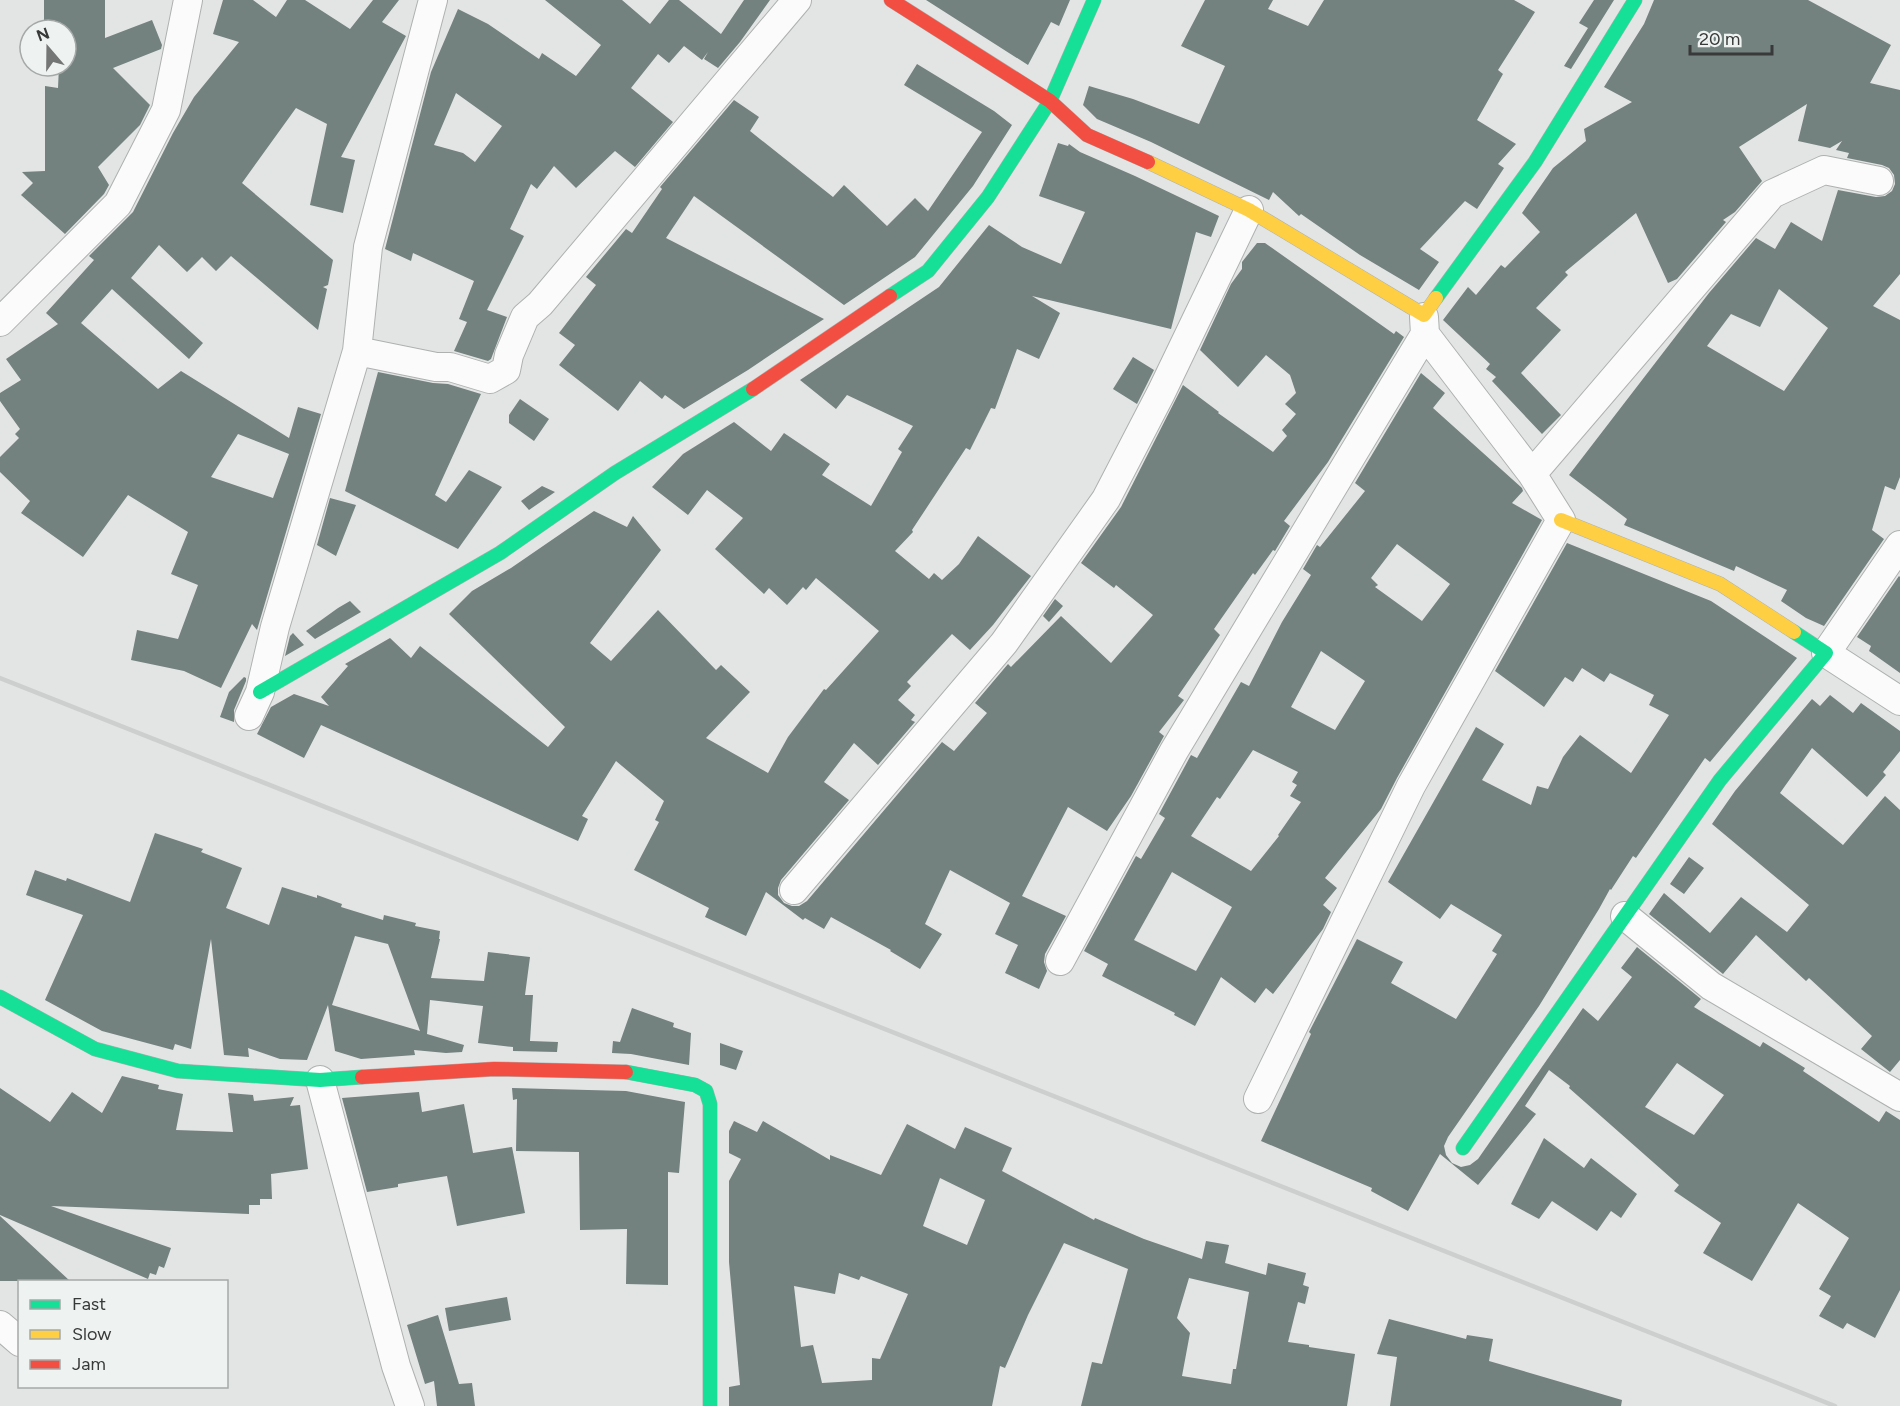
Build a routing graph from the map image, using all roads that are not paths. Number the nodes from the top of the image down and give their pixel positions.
1 (188, 0) edge
2 (433, 0) edge
3 (797, 0) edge
4 (891, 0) edge
5 (1094, 0) edge
6 (1635, 0) edge
7 (1050, 100) junction
8 (1879, 181) dead end
9 (1249, 210) junction
10 (0, 322) edge
11 (1424, 325) junction
12 (357, 351) junction
13 (1532, 474) junction
14 (1561, 519) junction
15 (1900, 545) edge
16 (1826, 653) junction
17 (1900, 701) edge
18 (255, 704) joint
19 (794, 890) dead end
20 (1625, 916) junction
21 (1060, 961) dead end
22 (0, 997) edge
23 (320, 1080) junction
24 (1900, 1097) edge
25 (1258, 1099) dead end
26 (1463, 1148) dead end
27 (0, 1325) edge
28 (18, 1340) edge
29 (410, 1406) edge
30 (710, 1406) edge

1 - 10 street
2 - 12 street
3 - 12 street
4 - 7 street
5 - 7 street
6 - 11 street
7 - 9 street
7 - 18 street
8 - 13 street
9 - 11 street
9 - 19 street
11 - 13 street
11 - 21 street
12 - 18 street
13 - 14 street
14 - 16 street
14 - 25 street
15 - 16 street
16 - 17 street
16 - 20 street
20 - 24 street
20 - 26 street
22 - 23 street
23 - 29 street
23 - 30 street
27 - 28 street

